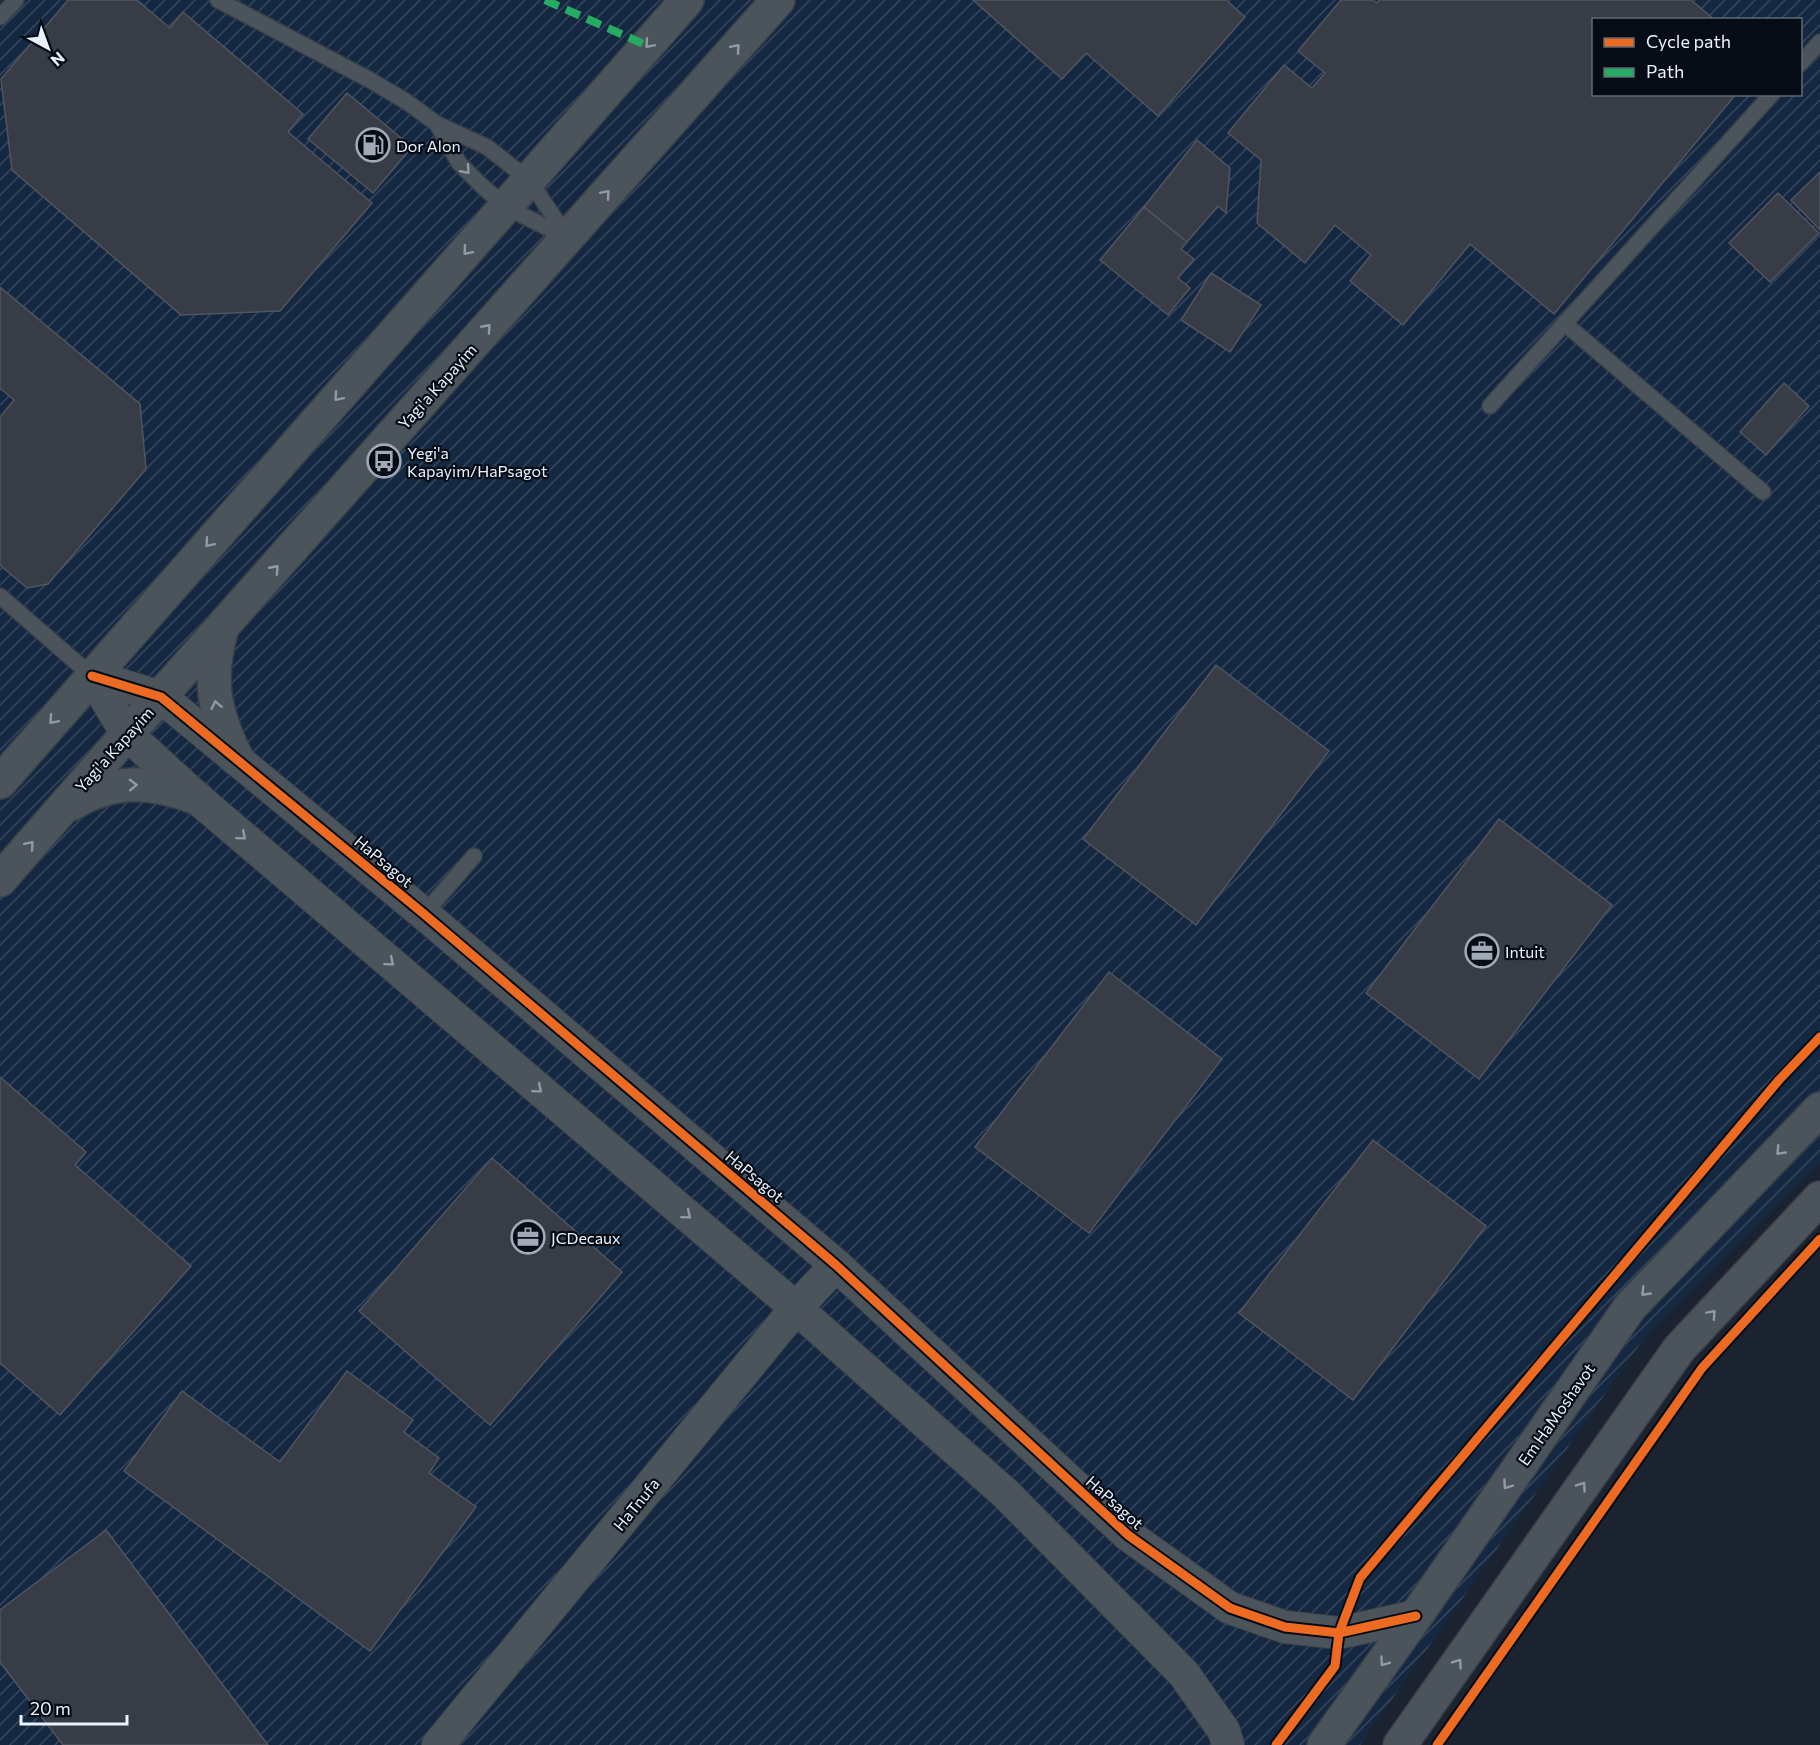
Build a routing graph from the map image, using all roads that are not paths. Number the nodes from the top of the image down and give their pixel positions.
1 (16, 0) edge
2 (218, 0) edge
3 (687, 0) edge
4 (778, 0) edge
5 (0, 17) edge
6 (1820, 42) edge
7 (1802, 62) edge
8 (1770, 96) edge
9 (437, 124) junction
10 (529, 180) junction
11 (506, 207) junction
12 (568, 238) junction
13 (1564, 323) junction
14 (1490, 406) dead end
15 (1764, 492) dead end
16 (0, 596) edge
17 (222, 628) junction
18 (92, 676) junction
19 (161, 697) junction
20 (127, 734) junction
21 (237, 759) junction
22 (0, 782) edge
23 (197, 798) junction
24 (59, 811) junction
25 (474, 856) dead end
26 (0, 880) edge
27 (424, 914) junction
28 (1820, 1109) edge
29 (1820, 1198) edge
30 (836, 1265) junction
31 (796, 1308) junction
32 (1416, 1617) junction
33 (438, 1745) edge
34 (1228, 1745) edge
35 (1324, 1745) edge
36 (1400, 1745) edge

1 - 5 lane
2 - 9 lane
3 -> 10 street
12 -> 4 street, Yagi'a Kapayim
6 - 7 lane
8 - 13 lane
9 - 10 lane
9 -> 11 lane
10 - 11 street
10 - 12 lane
11 - 12 lane
11 -> 18 street
17 -> 12 street, Yagi'a Kapayim
13 - 14 lane
13 - 15 lane
16 - 18 lane
17 - 19 street, Yagi'a Kapayim
21 -> 17 street
18 - 19 street, HaPsagot
18 - 20 street
18 -> 22 street
19 - 20 street, Yagi'a Kapayim
19 - 21 street, HaPsagot
20 - 23 street
20 - 24 street, Yagi'a Kapayim
21 - 27 street, HaPsagot
24 -> 23 street
23 -> 31 street
26 -> 24 street, Yagi'a Kapayim
25 - 27 lane
27 - 30 street, HaPsagot
28 -> 32 street, Em HaMoshavot
36 -> 29 street
30 - 31 street, HaTnufa
30 - 32 street, HaPsagot
31 - 33 street, HaTnufa
31 - 34 street
32 -> 35 street, Em HaMoshavot

